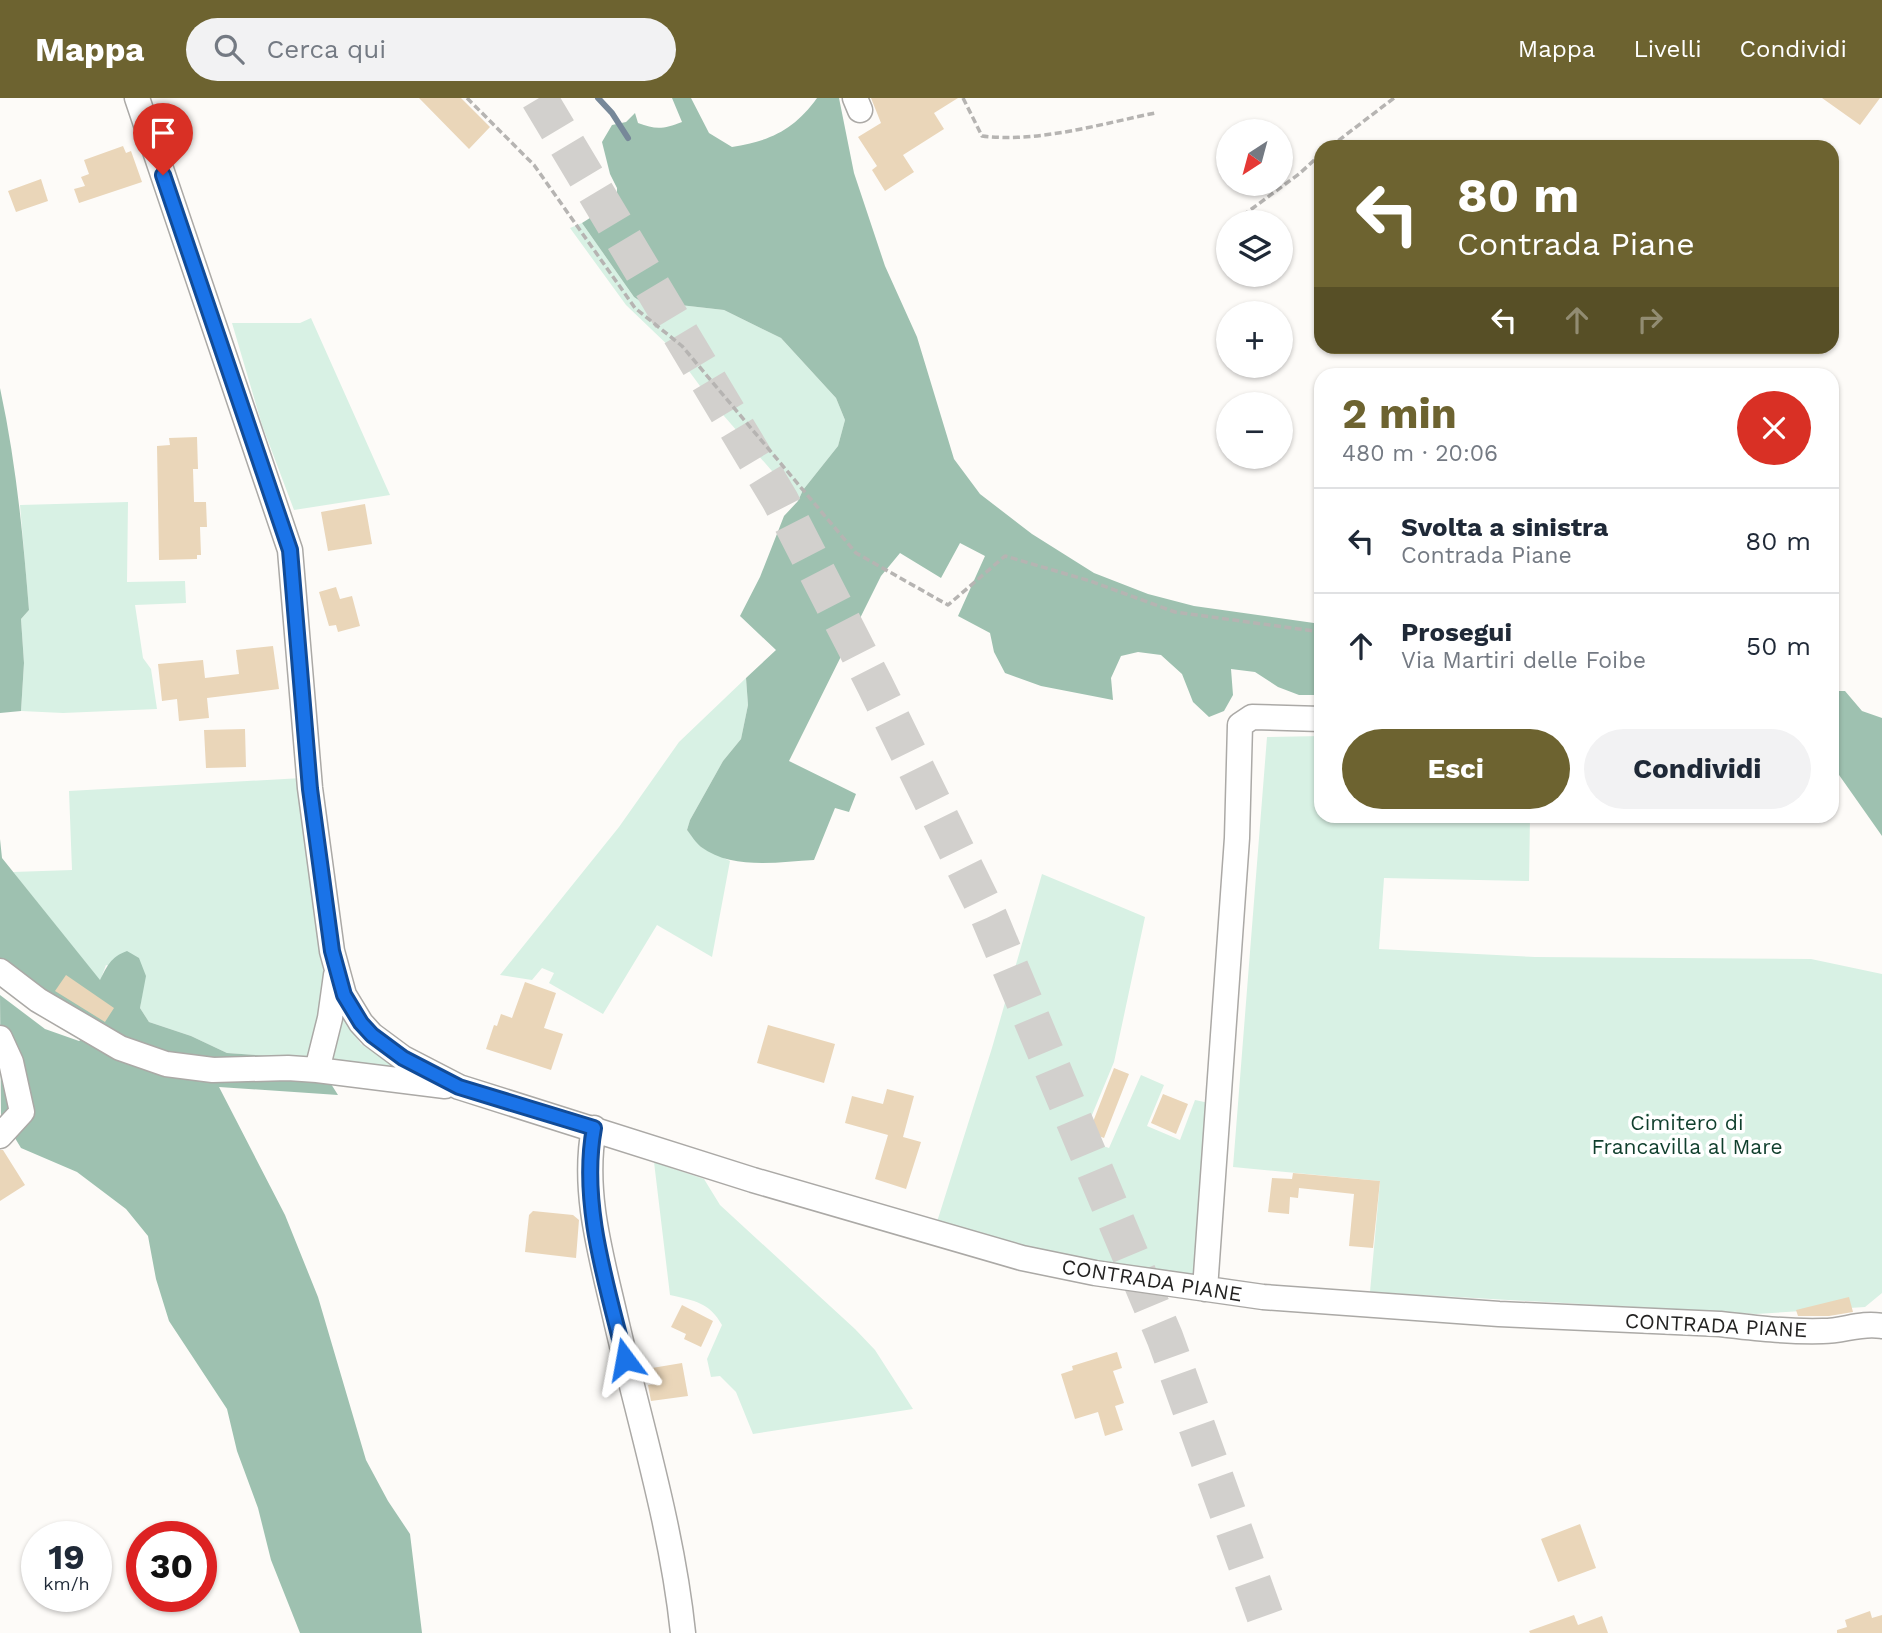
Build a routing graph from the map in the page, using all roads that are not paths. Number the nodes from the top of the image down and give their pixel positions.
1 (137, 98) edge
2 (1314, 719) edge
3 (0, 971) edge
4 (336, 972) junction
5 (0, 1038) edge
6 (317, 1070) junction
7 (459, 1087) junction
8 (594, 1128) junction
9 (0, 1136) edge
10 (1205, 1289) junction
11 (1877, 1320) edge
12 (682, 1633) edge

1 - 4 street
2 - 10 street
3 - 6 street
4 - 6 street
4 - 7 street
5 - 9 street
6 - 7 street
7 - 8 street, CONTRADA PIANE
8 - 10 street, CONTRADA PIANE
8 - 12 street
10 - 11 street, CONTRADA PIANE

